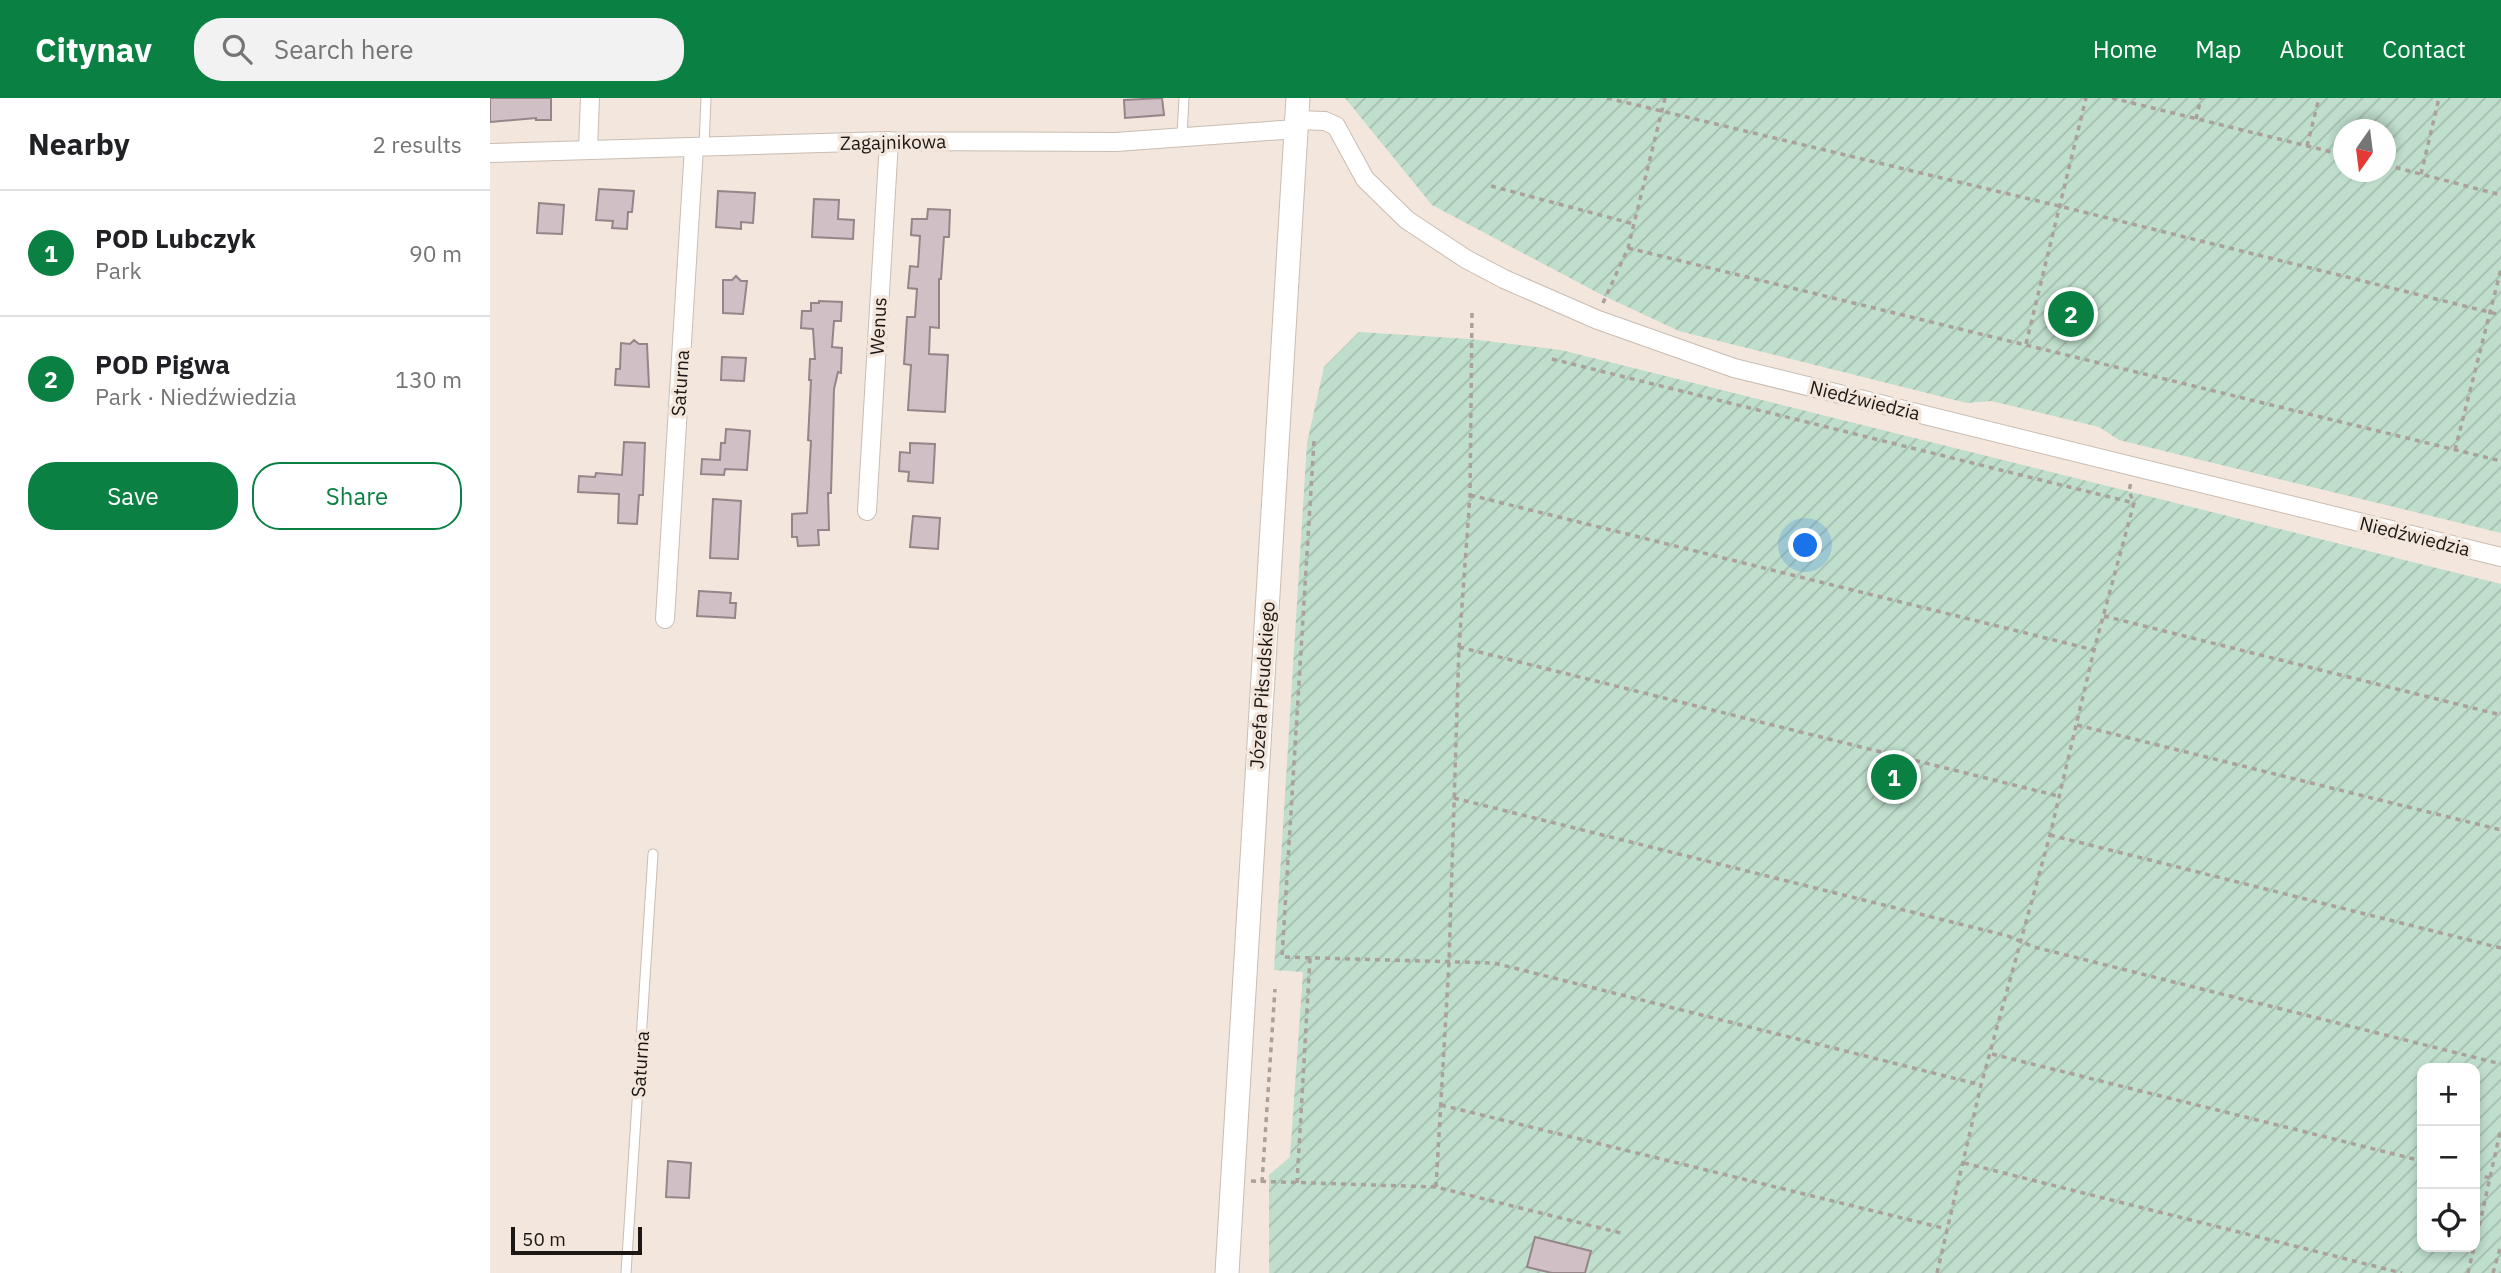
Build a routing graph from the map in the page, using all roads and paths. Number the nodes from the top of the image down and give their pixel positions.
1 (590, 98) edge
2 (706, 98) edge
3 (1184, 98) edge
4 (1606, 98) edge
5 (1665, 98) edge
6 (2086, 98) edge
7 (2112, 98) edge
8 (2201, 98) edge
9 (2319, 98) edge
10 (2439, 98) edge
11 (1661, 112) junction
12 (1297, 116) edge
13 (2196, 119) junction
14 (1182, 136) junction
15 (889, 141) junction
16 (2307, 146) junction
17 (699, 147) junction
18 (587, 149) junction
19 (2333, 152) edge
20 (490, 153) edge
21 (2396, 168) edge
22 (2421, 174) junction
23 (1491, 186) dead end
24 (2501, 195) edge
25 (2059, 206) junction
26 (1635, 224) junction
27 (1628, 248) junction
28 (2501, 269) edge
29 (1604, 296) dead end
30 (1472, 310) dead end
31 (2491, 313) junction
32 (2501, 315) edge
33 (2026, 344) junction
34 (1552, 359) dead end
35 (1314, 441) dead end
36 (2455, 450) junction
37 (2501, 461) edge
38 (2129, 491) dead end
39 (1470, 495) junction
40 (2134, 503) junction
41 (867, 511) dead end
42 (2501, 557) edge
43 (2104, 616) junction
44 (665, 619) dead end
45 (1459, 647) junction
46 (2094, 650) junction
47 (2501, 715) edge
48 (2077, 724) junction
49 (2058, 797) junction
50 (1454, 798) junction
51 (2501, 830) edge
52 (2050, 835) junction
53 (653, 854) dead end
54 (2021, 941) junction
55 (2501, 948) edge
56 (1310, 958) junction
57 (1449, 962) junction
58 (1275, 989) dead end
59 (1992, 1054) junction
60 (2501, 1064) edge
61 (1981, 1085) junction
62 (1441, 1105) junction
63 (2501, 1129) edge
64 (2417, 1160) edge
65 (1964, 1163) junction
66 (2480, 1175) edge
67 (2490, 1178) junction
68 (1231, 1180) junction
69 (1262, 1182) junction
70 (1297, 1183) junction
71 (1436, 1187) junction
72 (2480, 1220) edge
73 (1947, 1229) junction
74 (1625, 1234) dead end
75 (2501, 1245) edge
76 (2473, 1252) edge
77 (626, 1273) edge
78 (1227, 1273) edge
79 (1937, 1273) edge
80 (2402, 1273) edge
81 (2468, 1273) edge
82 (2493, 1273) edge

1 - 18 street
2 - 17 lane
3 - 14 lane
4 - 11 path
5 - 11 path
6 - 25 path
7 - 13 path
8 - 13 path
9 - 16 path
10 - 22 path
11 - 25 path
11 - 26 path
12 - 14 street, Zagajnikowa
12 - 42 street, Niedźwiedzia
12 - 68 street, Józefa Piłsudskiego
13 - 16 path
14 - 15 street, Zagajnikowa
15 - 17 street, Zagajnikowa
15 - 41 street, Wenus
16 - 19 path
17 - 18 street, Zagajnikowa
17 - 44 street, Saturna
18 - 20 street, Zagajnikowa
21 - 22 path
22 - 24 path
23 - 26 path
25 - 31 path
25 - 33 path
26 - 27 path
27 - 29 path
27 - 33 path
28 - 31 path
30 - 39 path
31 - 32 path
31 - 36 path
33 - 36 path
34 - 40 path
35 - 56 path
36 - 37 path
38 - 40 path
39 - 45 path
39 - 46 path
40 - 43 path
43 - 46 path
43 - 47 path
45 - 49 path
45 - 50 path
46 - 48 path
48 - 49 path
48 - 51 path
49 - 52 path
50 - 54 path
50 - 57 path
52 - 54 path
52 - 55 path
53 - 77 lane, Saturna
54 - 59 path
54 - 60 path
56 - 57 path
56 - 70 path
57 - 61 path
57 - 62 path
58 - 69 path
59 - 61 path
59 - 64 path
61 - 65 path
62 - 71 path
62 - 73 path
63 - 67 path
65 - 73 path
65 - 80 path
66 - 67 path
67 - 72 path
68 - 69 path
68 - 78 street, Józefa Piłsudskiego
69 - 70 path
70 - 71 path
71 - 74 path
73 - 79 path
75 - 82 path
76 - 81 path

